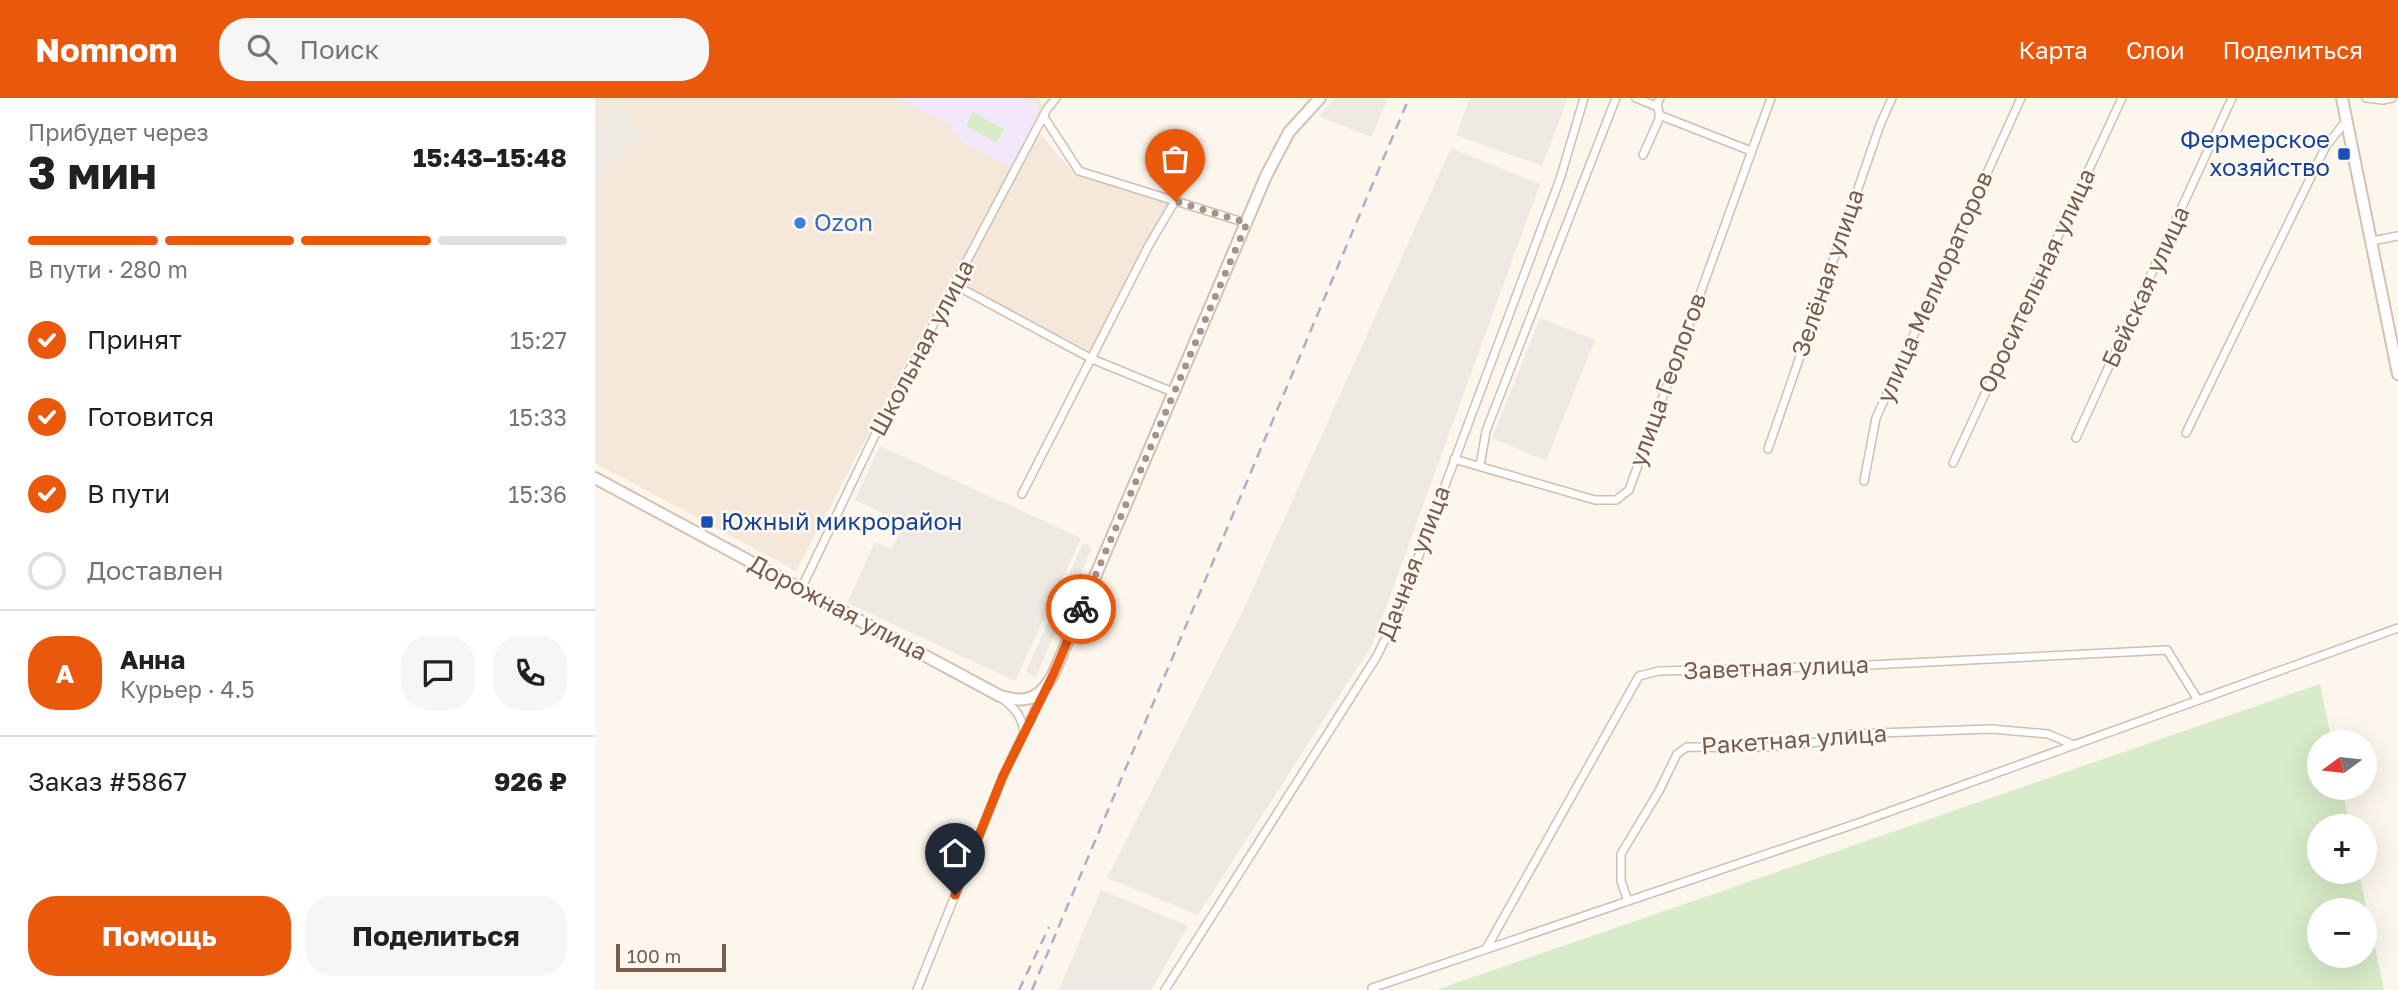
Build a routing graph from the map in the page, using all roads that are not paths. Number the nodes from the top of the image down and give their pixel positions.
1 (1056, 98) edge
2 (1320, 98) edge
3 (1584, 98) edge
4 (1616, 98) edge
5 (1636, 98) edge
6 (1660, 98) edge
7 (1771, 98) edge
8 (1892, 98) edge
9 (2021, 98) edge
10 (2122, 98) edge
11 (2232, 98) edge
12 (2342, 98) edge
13 (2366, 98) edge
14 (2392, 98) edge
15 (1658, 111) junction
16 (1046, 113) junction
17 (2347, 121) junction
18 (1751, 151) junction
19 (1643, 155) dead end
20 (1175, 201) junction
21 (1247, 223) junction
22 (2398, 236) edge
23 (2372, 241) junction
24 (955, 285) junction
25 (1092, 359) junction
26 (2398, 374) edge
27 (1174, 393) junction
28 (2186, 433) dead end
29 (2076, 438) dead end
30 (1767, 449) dead end
31 (1454, 459) junction
32 (1952, 463) dead end
33 (1480, 466) junction
34 (595, 478) edge
35 (1864, 481) dead end
36 (1022, 494) dead end
37 (801, 589) junction
38 (2398, 628) edge
39 (1045, 688) junction
40 (1000, 696) junction
41 (2198, 700) junction
42 (1024, 731) junction
43 (2074, 745) junction
44 (1627, 901) junction
45 (1485, 949) junction
46 (1372, 988) dead end
47 (917, 990) edge
48 (1165, 990) edge

1 - 16 street, Школьная улица
2 - 21 street
3 - 31 street, Дачная улица
4 - 33 street
5 - 15 street
6 - 15 street
7 - 18 street, улица Геологов
8 - 30 street, Зелёная улица
9 - 35 street, улица Мелиораторов
10 - 32 street, Оросительная улица
11 - 29 street, Бейская улица
12 - 17 street
13 - 14 street
15 - 18 street
15 - 19 street
16 - 20 street
16 - 24 street, Школьная улица
17 - 23 street
17 - 28 street
18 - 33 street, улица Геологов
20 - 21 street
20 - 25 street
21 - 27 street
22 - 23 street
23 - 26 street
24 - 25 street
24 - 37 street, Школьная улица
25 - 27 street
25 - 36 street
27 - 39 street
31 - 33 street, улица Геологов
31 - 48 street, Дачная улица
34 - 37 street, Дорожная улица
37 - 40 street, Дорожная улица
38 - 41 street
39 - 40 street, Дорожная улица
39 - 42 street
40 - 42 street
41 - 43 street
41 - 45 street, Заветная улица
42 - 47 street
43 - 44 street
43 - 44 street, Ракетная улица
44 - 45 street
45 - 46 street

